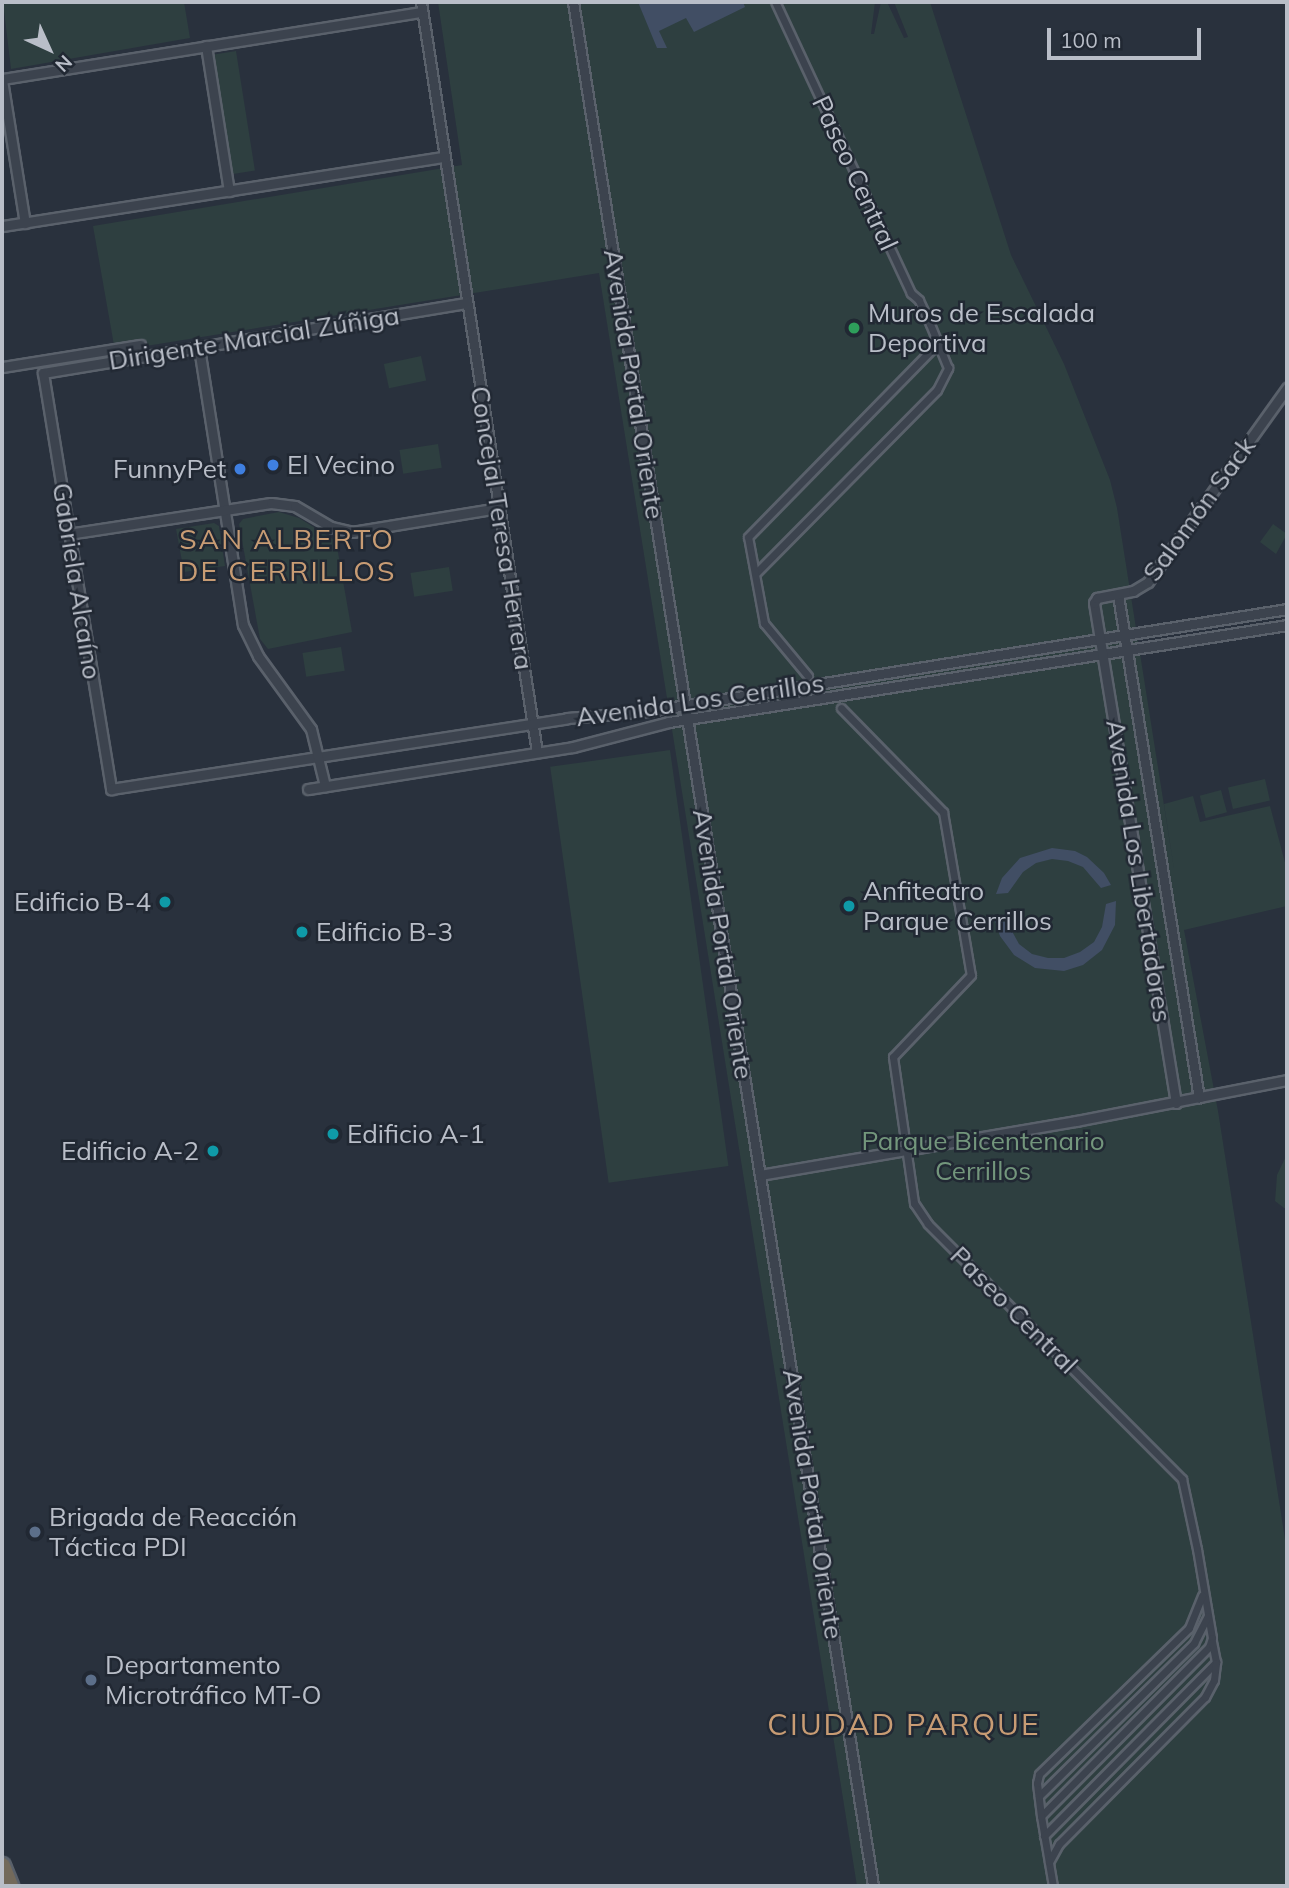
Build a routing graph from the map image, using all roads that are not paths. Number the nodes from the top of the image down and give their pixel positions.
1 (421, 2) edge
2 (573, 2) edge
3 (775, 2) edge
4 (422, 12) junction
5 (206, 46) junction
6 (2, 80) edge
7 (444, 157) junction
8 (229, 191) junction
9 (25, 223) junction
10 (2, 226) edge
11 (466, 303) junction
12 (939, 342) junction
13 (140, 345) dead end
14 (199, 348) junction
15 (2, 368) edge
16 (43, 373) joint
17 (1287, 388) edge
18 (499, 508) junction
19 (226, 510) junction
20 (68, 534) junction
21 (756, 573) junction
22 (1118, 595) junction
23 (1094, 603) joint
24 (1287, 609) edge
25 (1287, 625) edge
26 (1126, 635) junction
27 (1101, 639) junction
28 (1129, 651) junction
29 (1104, 655) junction
30 (808, 676) dead end
31 (685, 705) junction
32 (841, 708) dead end
33 (688, 719) junction
34 (533, 723) junction
35 (537, 752) junction
36 (320, 757) junction
37 (325, 786) junction
38 (111, 789) joint
39 (308, 789) dead end
40 (1287, 1080) edge
41 (1199, 1098) junction
42 (1176, 1104) junction
43 (906, 1151) junction
44 (760, 1175) junction
45 (1204, 1592) junction
46 (1208, 1615) junction
47 (1212, 1637) junction
48 (1216, 1662) junction
49 (1038, 1796) junction
50 (1041, 1816) junction
51 (1044, 1836) junction
52 (1048, 1864) junction
53 (2, 1866) edge
54 (10, 1886) edge
55 (873, 1886) edge
56 (1053, 1886) edge

1 - 4 street, Concejal Teresa Herrera
2 - 31 street, Avenida Portal Oriente
3 - 12 street, Paseo Central
4 - 5 street
4 - 7 street, Concejal Teresa Herrera
5 - 6 street
5 - 8 street
6 - 9 street
7 - 8 street
7 - 11 street, Concejal Teresa Herrera
8 - 9 street
9 - 10 street
11 - 14 street, Dirigente Marcial Zúñiga
11 - 18 street, Concejal Teresa Herrera
12 - 21 street, Paseo Central
12 - 21 street
13 - 15 street
14 - 16 street, Dirigente Marcial Zúñiga
14 - 19 street
16 - 20 street, Gabriela Alcaíno
17 - 22 street, Salomón Sack
18 - 19 street
18 - 34 street, Concejal Teresa Herrera
19 - 20 street
19 - 36 street
20 - 38 street, Gabriela Alcaíno
21 - 30 street
22 - 23 street, Salomón Sack
22 - 26 street, Avenida Los Libertadores
23 - 27 street, Avenida Los Libertadores
24 - 26 street, Avenida Los Cerrillos
25 - 28 street, Avenida Los Cerrillos
26 - 27 street, Avenida Los Cerrillos
26 - 28 street, Avenida Los Libertadores
27 - 29 street, Avenida Los Libertadores
27 - 31 street, Avenida Los Cerrillos
28 - 29 street, Avenida Los Cerrillos
28 - 41 street, Avenida Los Libertadores
29 - 33 street, Avenida Los Cerrillos
29 - 42 street, Avenida Los Libertadores
31 - 33 street, Avenida Portal Oriente
31 - 34 street, Avenida Los Cerrillos
32 - 43 street, Paseo Central
33 - 35 street, Avenida Los Cerrillos
33 - 44 street, Avenida Portal Oriente
34 - 35 street, Concejal Teresa Herrera
34 - 36 street, Avenida Los Cerrillos
35 - 37 street, Avenida Los Cerrillos
36 - 37 street
36 - 38 street, Avenida Los Cerrillos
37 - 39 street, Avenida Los Cerrillos
40 - 41 street
41 - 42 street
42 - 43 street
43 - 44 street
43 - 45 street, Paseo Central
44 - 55 street, Avenida Portal Oriente
45 - 46 street, Paseo Central
45 - 49 street
46 - 47 street, Paseo Central
46 - 49 street
47 - 48 street, Paseo Central
47 - 50 street
48 - 51 street
48 - 52 street
49 - 50 street
50 - 51 street
51 - 52 street
52 - 56 street
53 - 54 highway

